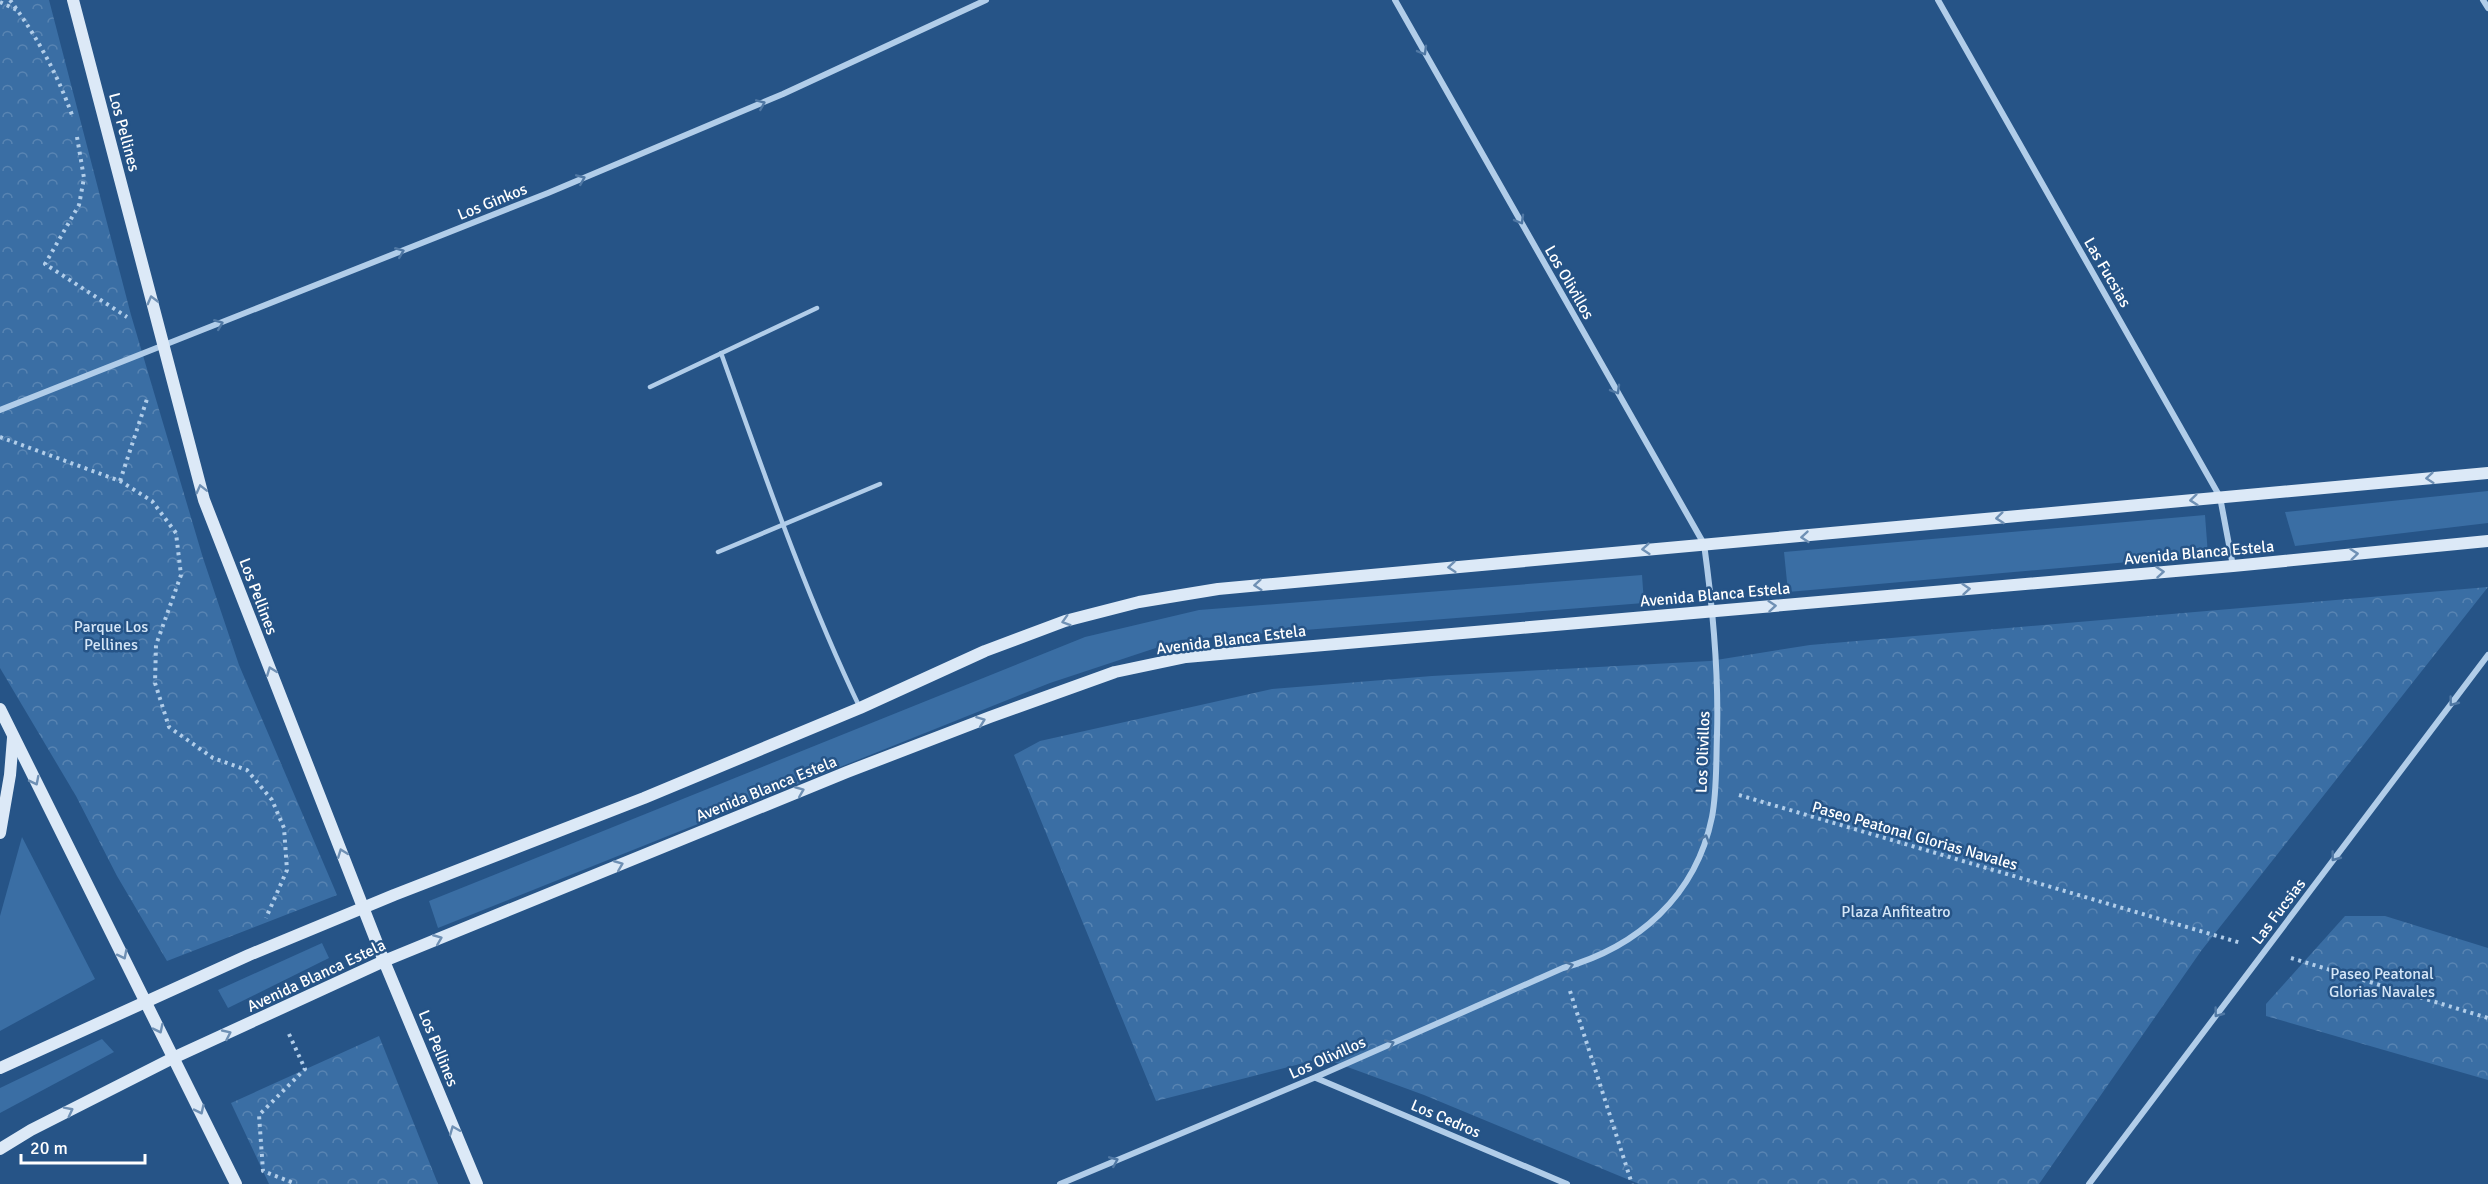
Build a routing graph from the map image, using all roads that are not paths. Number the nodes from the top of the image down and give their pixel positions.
1 (73, 0) edge
2 (986, 0) edge
3 (1395, 0) edge
4 (1938, 0) edge
5 (2483, 0) edge
6 (2488, 8) edge
7 (817, 308) dead end
8 (164, 345) junction
9 (720, 353) junction
10 (650, 387) dead end
11 (0, 410) edge
12 (2488, 473) edge
13 (880, 484) dead end
14 (2220, 497) junction
15 (782, 524) junction
16 (2488, 541) edge
17 (1704, 544) junction
18 (718, 552) dead end
19 (2233, 566) junction
20 (1713, 611) junction
21 (2488, 655) edge
22 (860, 708) junction
23 (0, 709) edge
24 (13, 737) junction
25 (0, 833) edge
26 (363, 907) junction
27 (384, 961) junction
28 (145, 1000) junction
29 (173, 1058) junction
30 (0, 1068) edge
31 (1316, 1077) junction
32 (0, 1149) edge
33 (236, 1184) edge
34 (477, 1184) edge
35 (1060, 1184) edge
36 (1567, 1184) edge
37 (2089, 1184) edge

8 -> 1 main road, Los Pellines
8 -> 2 street, Los Ginkos
3 -> 17 street, Los Olivillos
4 - 14 street, Las Fucsias
5 - 6 street
7 - 9 lane
8 - 11 street, Los Ginkos
26 -> 8 main road, Los Pellines
9 - 10 lane
9 - 15 lane
12 -> 14 main road
13 - 15 lane
14 -> 17 main road
14 - 19 street, Las Fucsias
15 - 18 lane
15 - 22 lane
19 -> 16 main road, Avenida Blanca Estela
17 - 20 street, Los Olivillos
17 -> 22 main road
20 -> 19 main road, Avenida Blanca Estela
27 -> 20 main road, Avenida Blanca Estela
31 -> 20 street, Los Olivillos
21 -> 37 street, Las Fucsias
22 - 26 main road
23 - 24 main road
24 - 25 main road
24 -> 28 main road
26 - 27 main road, Los Pellines
26 - 28 main road
29 -> 27 main road, Avenida Blanca Estela
34 -> 27 main road, Los Pellines
28 -> 29 main road
28 - 30 main road
32 -> 29 main road, Avenida Blanca Estela
29 -> 33 main road
35 -> 31 street, Los Olivillos
31 - 36 street, Los Cedros

